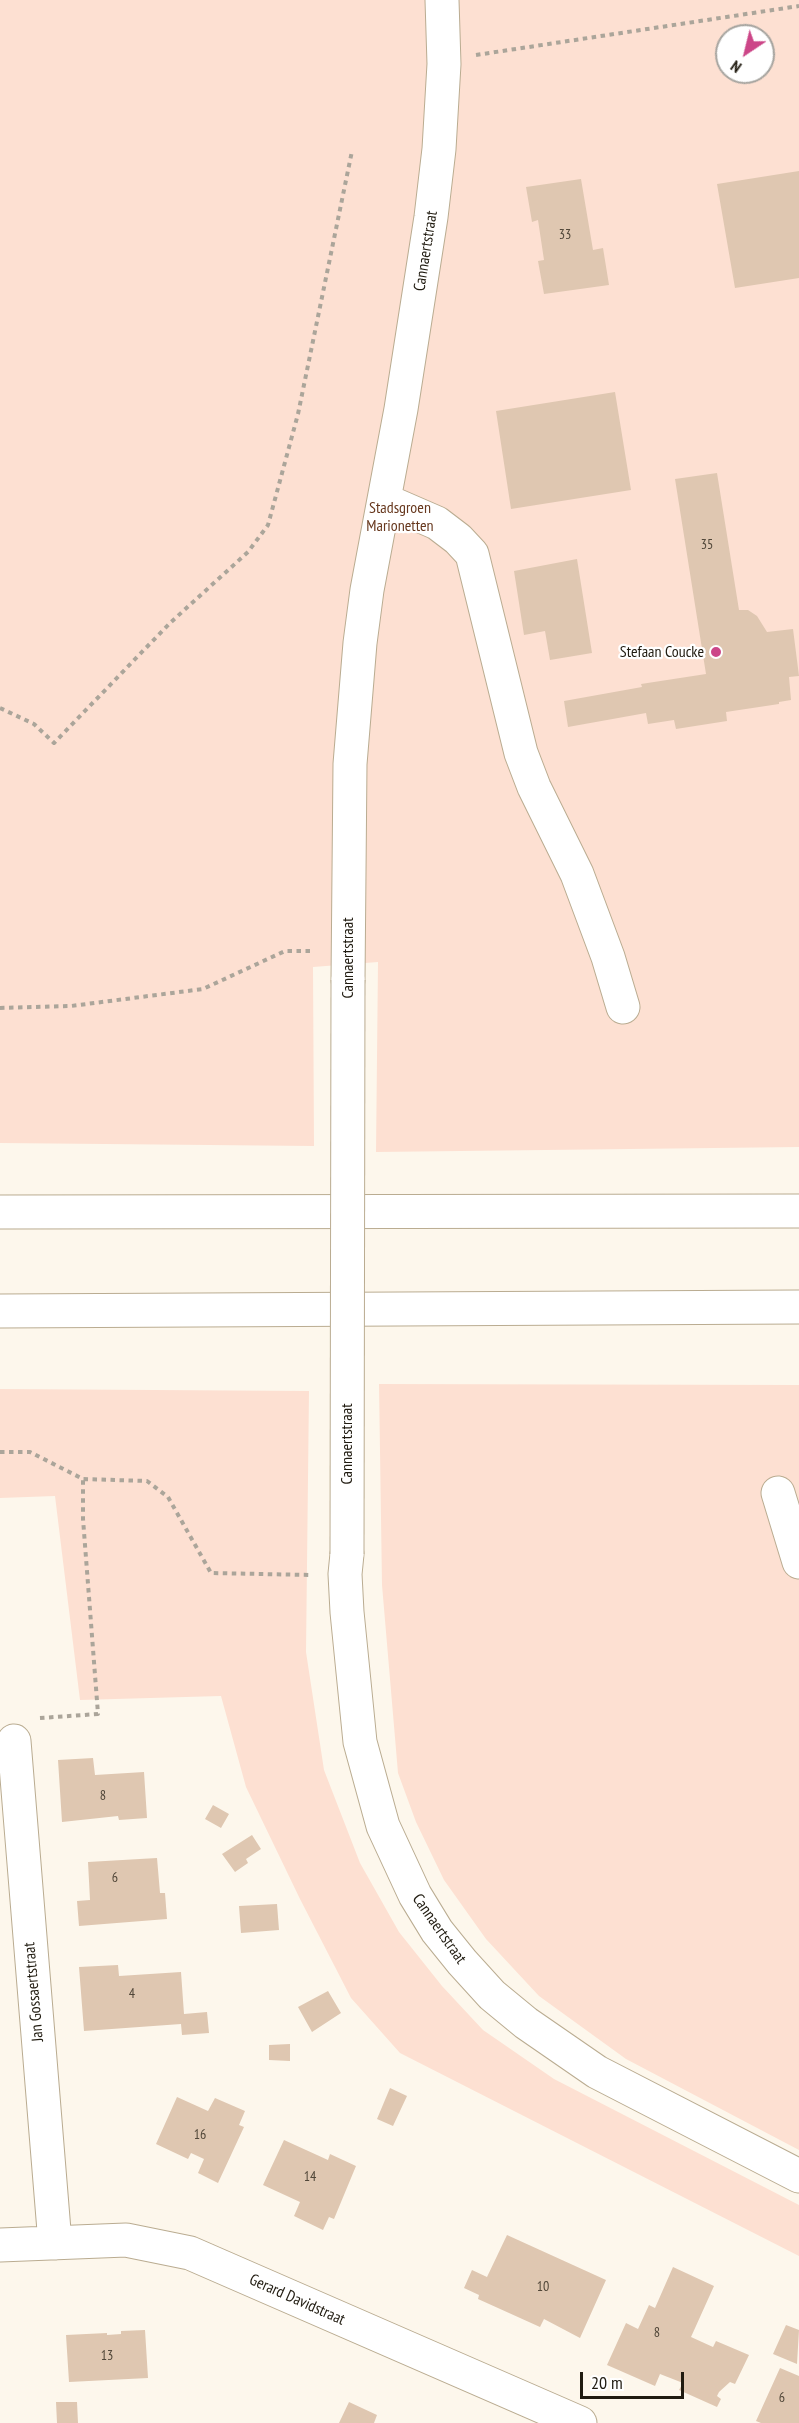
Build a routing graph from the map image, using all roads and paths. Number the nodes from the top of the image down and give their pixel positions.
1 (442, 0) edge
2 (799, 6) edge
3 (444, 64) junction
4 (352, 151) dead end
5 (384, 500) junction
6 (0, 708) edge
7 (319, 951) dead end
8 (623, 1007) dead end
9 (0, 1008) edge
10 (799, 1210) edge
11 (0, 1212) edge
12 (762, 1307) junction
13 (799, 1307) edge
14 (0, 1311) edge
15 (799, 1312) edge
16 (0, 1452) edge
17 (83, 1479) junction
18 (778, 1493) dead end
19 (799, 1562) edge
20 (298, 1575) dead end
21 (14, 1741) joint
22 (799, 2176) edge
23 (55, 2243) junction
24 (0, 2245) edge
25 (580, 2423) edge

1 - 3 main road, Cannaertstraat
2 - 3 path
3 - 5 main road, Cannaertstraat
4 - 6 path
5 - 8 main road
5 - 22 main road, Cannaertstraat, bridge
7 - 9 path
10 - 11 main road
12 - 13 main road
12 - 14 main road
12 - 15 main road
16 - 17 path
17 - 20 path
17 - 21 path
18 - 19 main road
21 - 23 main road, Jan Gossaertstraat
23 - 24 main road, Gerard Davidstraat
23 - 25 main road, Gerard Davidstraat

